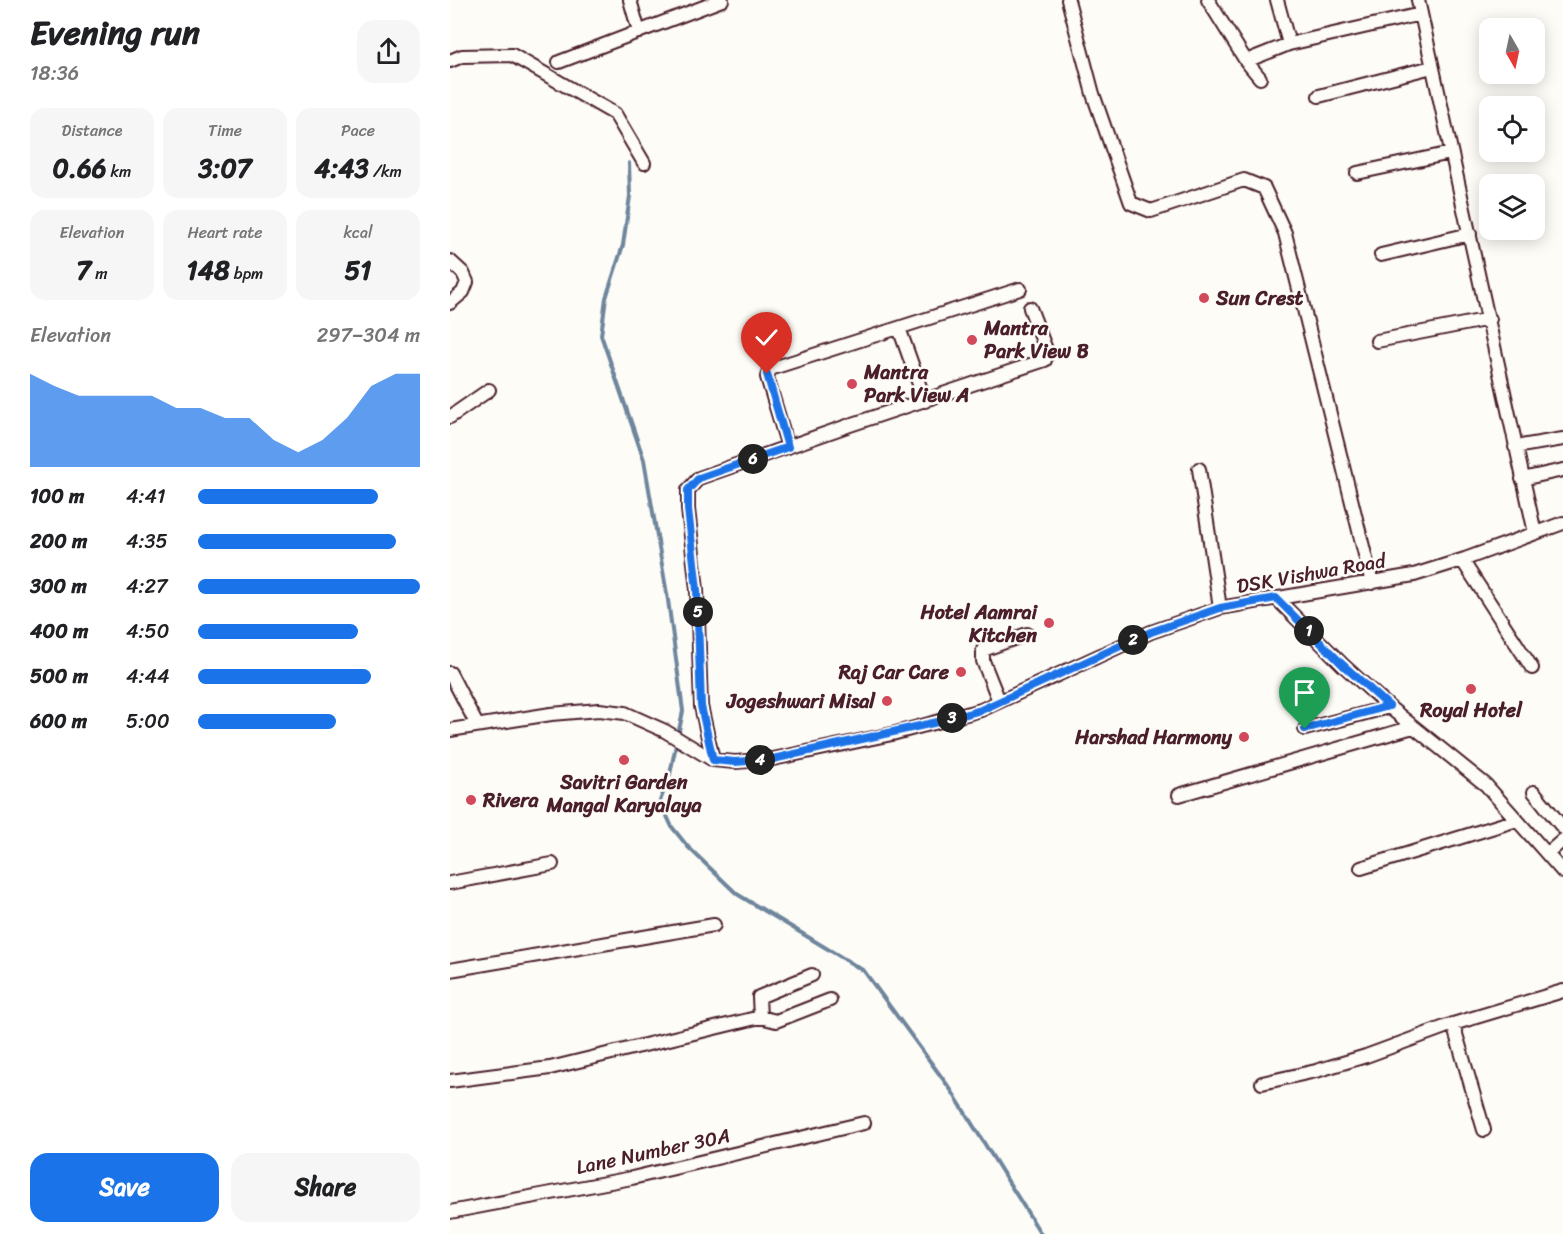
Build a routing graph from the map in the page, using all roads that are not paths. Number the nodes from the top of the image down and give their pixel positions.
1 (630, 0) edge
2 (722, 0) edge
3 (1068, 0) edge
4 (1208, 0) edge
5 (1277, 0) edge
6 (1418, 0) edge
7 (1420, 14) junction
8 (639, 32) junction
9 (1289, 44) junction
10 (450, 61) edge
11 (1246, 61) junction
12 (559, 62) dead end
13 (1432, 67) junction
14 (1260, 78) dead end
15 (1319, 96) dead end
16 (1451, 153) junction
17 (644, 163) dead end
18 (1358, 173) dead end
19 (1470, 234) junction
20 (1381, 255) dead end
21 (450, 261) edge
22 (1020, 290) dead end
23 (450, 303) edge
24 (1030, 308) dead end
25 (1490, 319) junction
26 (899, 328) junction
27 (1377, 341) dead end
28 (489, 390) dead end
29 (925, 401) junction
30 (450, 417) edge
31 (1563, 438) edge
32 (788, 447) junction
33 (1515, 447) junction
34 (1199, 469) dead end
35 (1563, 470) edge
36 (1522, 479) junction
37 (1563, 523) edge
38 (1535, 533) junction
39 (1462, 560) junction
40 (1372, 583) junction
41 (1276, 598) junction
42 (1220, 608) junction
43 (1027, 634) dead end
44 (1532, 668) dead end
45 (450, 673) edge
46 (999, 701) junction
47 (1389, 706) junction
48 (477, 725) junction
49 (1413, 727) junction
50 (1305, 729) dead end
51 (450, 730) edge
52 (713, 760) junction
53 (1534, 792) dead end
54 (1179, 795) dead end
55 (1517, 820) junction
56 (1563, 828) edge
57 (1563, 840) edge
58 (1547, 854) junction
59 (552, 864) dead end
60 (1360, 868) dead end
61 (1563, 872) edge
62 (450, 883) edge
63 (714, 925) dead end
64 (450, 970) edge
65 (812, 975) dead end
66 (1561, 994) edge
67 (830, 1000) dead end
68 (760, 1017) junction
69 (1453, 1024) junction
70 (450, 1081) edge
71 (1262, 1083) dead end
72 (864, 1123) dead end
73 (1485, 1130) dead end
74 (450, 1212) edge

1 - 8 street
2 - 8 street
3 - 40 street
4 - 11 street
5 - 9 street
6 - 7 street
7 - 9 street
7 - 13 street
8 - 12 street
9 - 11 street
10 - 17 street
11 - 14 street
13 - 15 street
13 - 16 street
16 - 18 street
16 - 19 street
19 - 20 street
19 - 25 street
21 - 23 street
22 - 26 street
24 - 29 street
25 - 27 street
25 - 33 street
26 - 29 street
26 - 32 street
28 - 30 street
29 - 32 street
31 - 33 street
32 - 52 street
33 - 36 street
34 - 42 street
35 - 36 street
36 - 38 street
37 - 38 street, DSK Vishwa Road
38 - 39 street, DSK Vishwa Road
39 - 40 street, DSK Vishwa Road
39 - 44 street
40 - 41 street, DSK Vishwa Road
41 - 42 street, DSK Vishwa Road
41 - 47 street
42 - 46 street, DSK Vishwa Road
43 - 46 street
45 - 48 street
46 - 52 street, DSK Vishwa Road
47 - 49 street
47 - 50 street
48 - 51 street, DSK Vishwa Road
48 - 52 street, DSK Vishwa Road
49 - 54 street
49 - 55 street
53 - 56 street
55 - 58 street
55 - 60 street
57 - 58 street
58 - 61 street
59 - 62 street
63 - 64 street
65 - 68 street
66 - 69 street
67 - 68 street
68 - 70 street
69 - 71 street
69 - 73 street
72 - 74 street, Lane Number 30A

